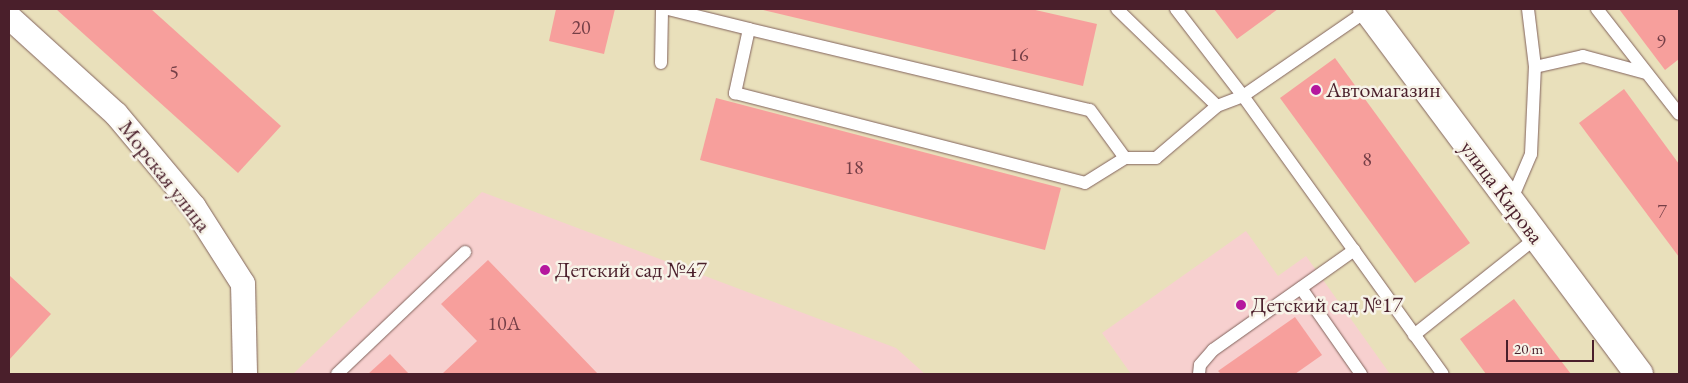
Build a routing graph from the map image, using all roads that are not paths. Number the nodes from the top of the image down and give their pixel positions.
1 (662, 9) edge
2 (668, 9) edge
3 (1117, 9) edge
4 (1176, 9) edge
5 (1367, 9) edge
6 (1528, 9) edge
7 (1597, 9) edge
8 (9, 18) edge
9 (749, 29) junction
10 (661, 63) dead end
11 (1535, 67) junction
12 (1646, 72) junction
13 (1243, 96) junction
14 (1217, 106) junction
15 (1679, 114) edge
16 (1125, 158) junction
17 (1510, 204) junction
18 (1536, 238) junction
19 (1354, 250) junction
20 (464, 252) dead end
21 (1301, 288) junction
22 (1414, 335) junction
23 (245, 374) edge
24 (337, 374) edge
25 (1199, 374) edge
26 (1362, 374) edge
27 (1443, 374) edge
28 (1639, 374) edge

1 - 10 lane
2 - 9 lane
3 - 14 lane
4 - 13 lane
5 - 13 lane
5 - 17 street, улица Кирова
6 - 11 lane
7 - 12 lane
8 - 23 street, Морская улица
9 - 16 lane
9 - 16 lane
11 - 12 lane
11 - 17 lane
12 - 15 lane
13 - 14 lane
13 - 19 lane
14 - 16 lane
17 - 18 street, улица Кирова
18 - 22 lane
18 - 28 street, улица Кирова
19 - 21 lane
19 - 22 lane
20 - 24 lane
21 - 25 lane
21 - 26 lane
22 - 27 lane

